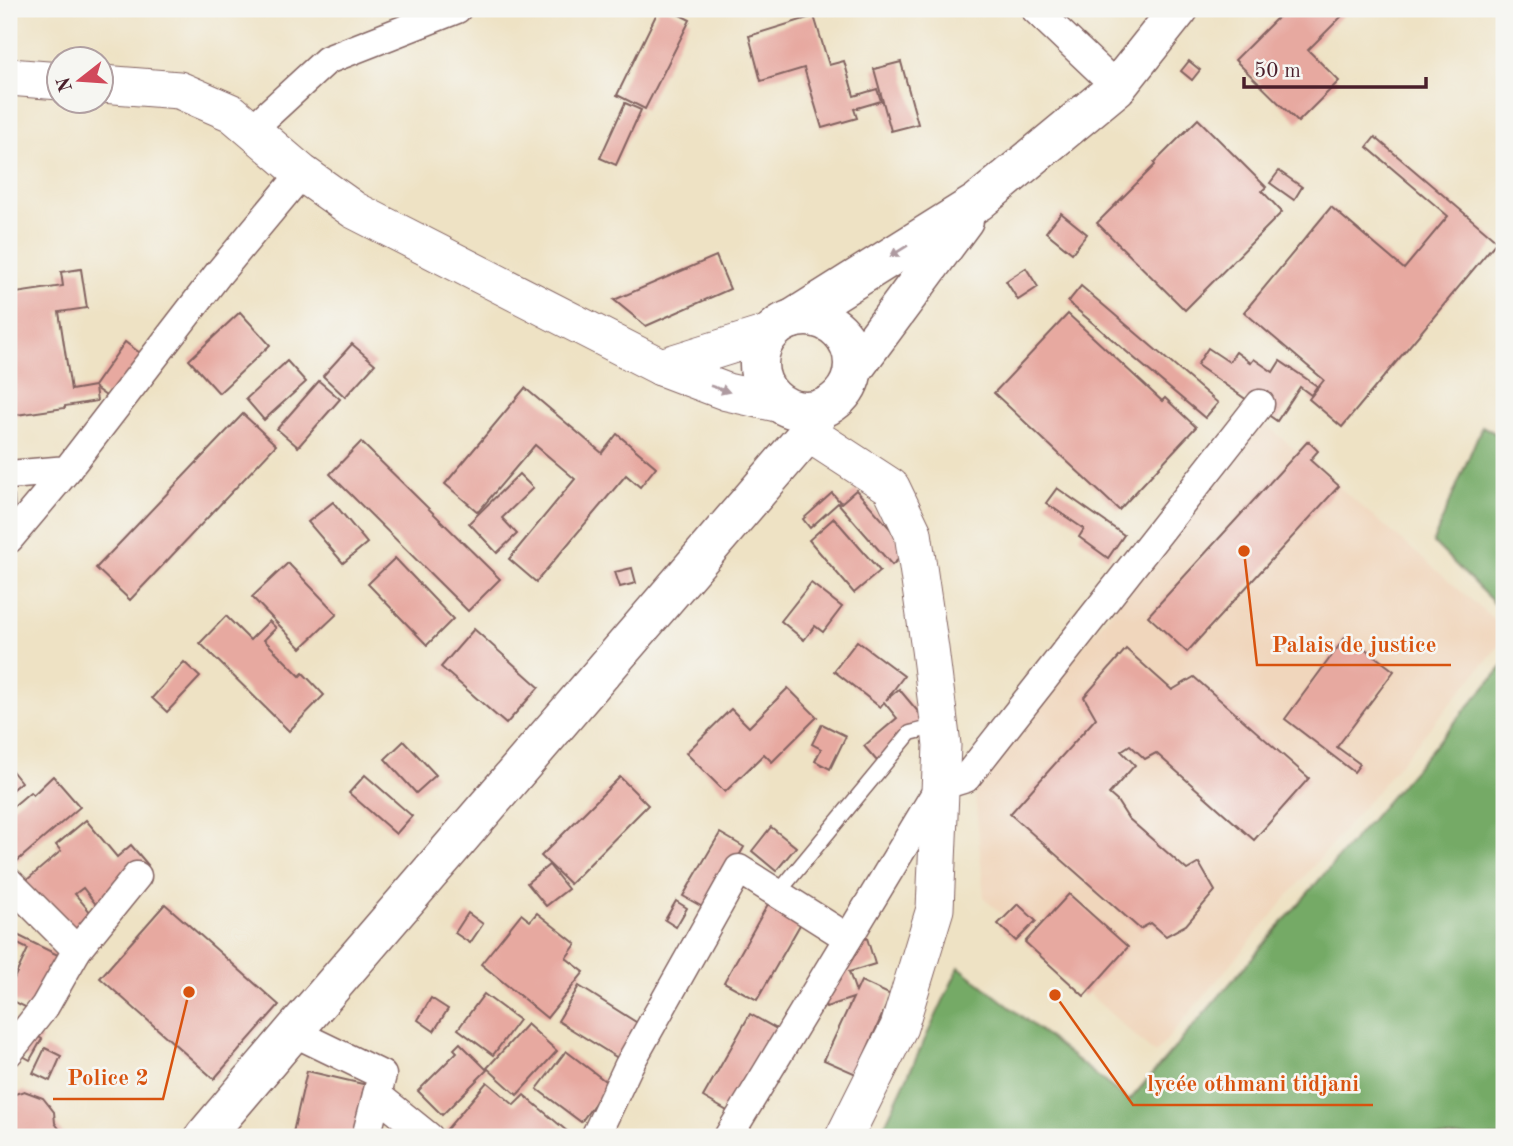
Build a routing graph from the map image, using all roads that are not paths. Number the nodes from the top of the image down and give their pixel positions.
1 (457, 9) edge
2 (1035, 9) edge
3 (1179, 9) edge
4 (9, 77) edge
5 (46, 80) edge
6 (116, 85) edge
7 (1117, 87) junction
8 (252, 129) junction
9 (302, 173) junction
10 (978, 202) junction
11 (781, 326) junction
12 (661, 367) junction
13 (853, 370) junction
14 (781, 404) junction
15 (1260, 404) dead end
16 (814, 421) junction
17 (67, 470) junction
18 (9, 475) edge
19 (9, 539) edge
20 (940, 726) junction
21 (940, 786) junction
22 (137, 876) dead end
23 (9, 882) edge
24 (778, 894) junction
25 (848, 938) junction
26 (77, 950) junction
27 (292, 1032) junction
28 (9, 1052) edge
29 (377, 1095) junction
30 (239, 1097) junction
31 (205, 1137) edge
32 (229, 1137) edge
33 (366, 1137) edge
34 (429, 1137) edge
35 (595, 1137) edge
36 (728, 1137) edge
37 (844, 1137) edge

1 - 8 street
2 - 7 street
3 - 7 main road
4 - 5 street
6 - 8 street
7 - 10 main road
8 - 9 street
9 - 12 street
9 - 17 street
10 -> 11 main road
10 - 13 main road
11 - 12 street
11 - 13 main road
11 - 14 main road
12 -> 14 street
13 - 16 main road
14 - 16 main road
15 - 21 street
16 - 20 street
16 - 27 main road
17 - 18 street
17 - 19 street
20 - 21 street
20 - 24 lane
21 - 25 street
21 - 37 street
22 - 26 street
23 - 26 street
24 - 25 street
24 - 35 street
25 - 36 street
26 - 28 street
27 - 29 street
27 - 30 main road
29 - 33 street
29 - 34 street
30 - 31 main road
30 - 32 street

